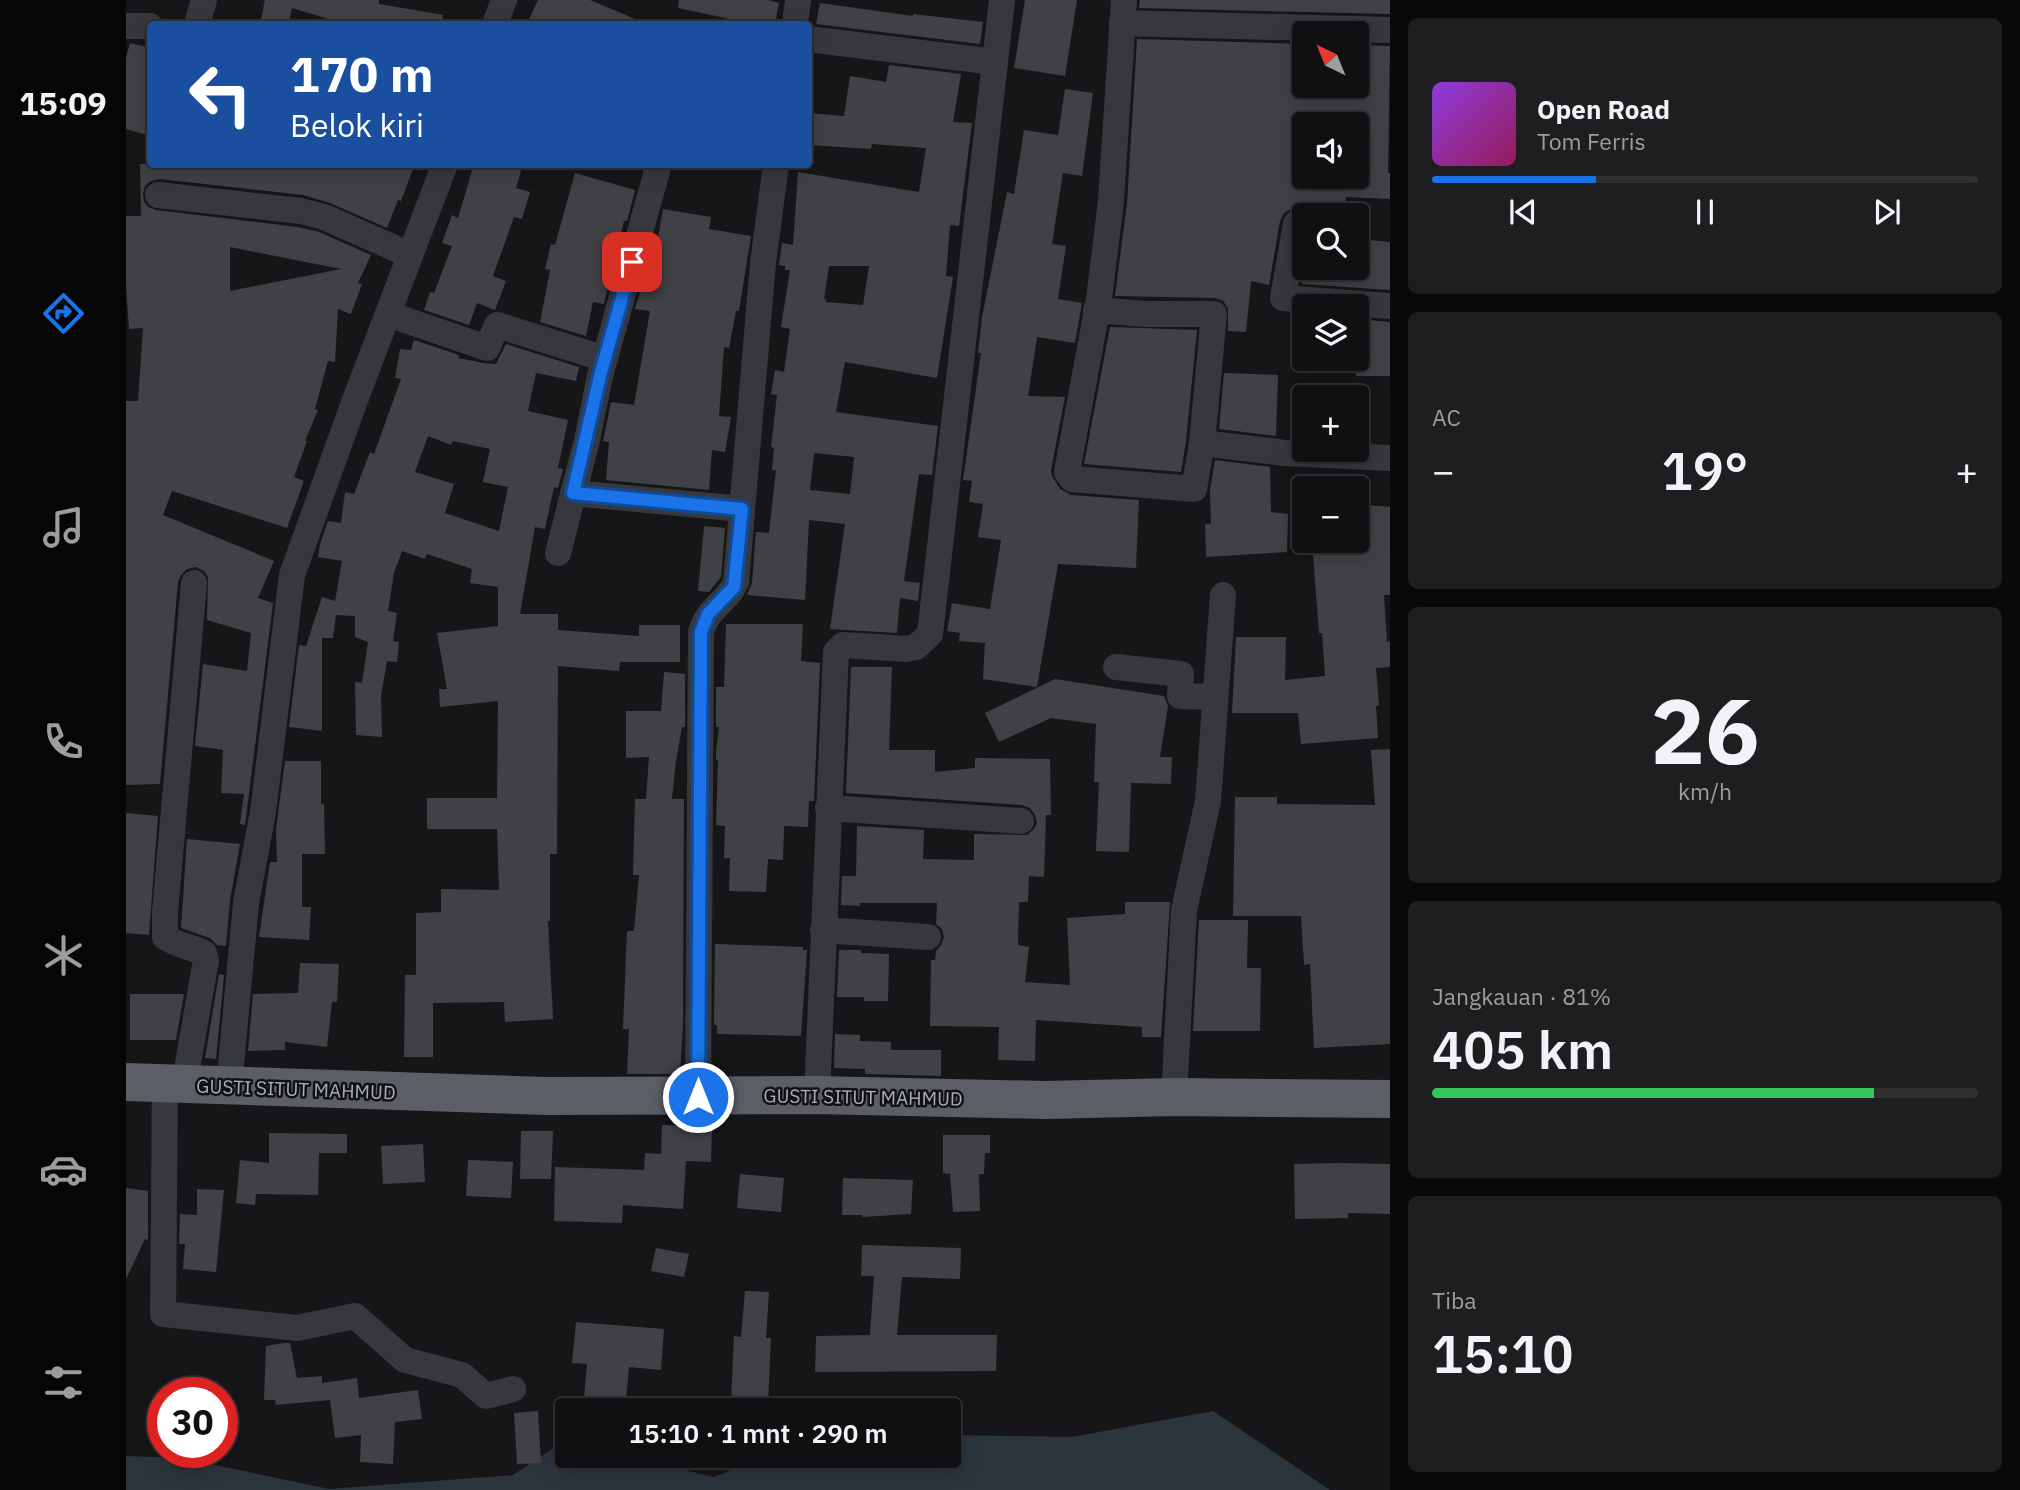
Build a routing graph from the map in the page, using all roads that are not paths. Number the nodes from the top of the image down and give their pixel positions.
1 (204, 0) edge
2 (798, 0) edge
3 (1002, 0) edge
4 (1123, 12) edge
5 (198, 21) edge
6 (795, 21) edge
7 (126, 26) edge
8 (147, 26) edge
9 (1390, 30) edge
10 (812, 39) edge
11 (995, 62) junction
12 (443, 168) edge
13 (658, 168) edge
14 (775, 168) edge
15 (158, 195) dead end
16 (1292, 247) edge
17 (410, 255) junction
18 (1390, 306) edge
19 (1097, 310) junction
20 (388, 314) junction
21 (605, 359) junction
22 (1202, 443) junction
23 (1390, 458) edge
24 (573, 493) junction
25 (742, 509) junction
26 (558, 554) dead end
27 (194, 583) dead end
28 (1223, 595) dead end
29 (1116, 667) dead end
30 (1214, 697) junction
31 (828, 808) junction
32 (1021, 821) dead end
33 (823, 930) junction
34 (928, 937) dead end
35 (153, 1084) edge
36 (229, 1087) junction
37 (817, 1095) junction
38 (698, 1097) junction
39 (1174, 1097) junction
40 (1390, 1099) edge
41 (513, 1389) dead end

1 - 5 street
2 - 6 street
3 - 11 street
4 - 9 street
4 - 19 street
7 - 8 street
10 - 11 street
11 - 31 street
12 - 17 street
13 - 21 street
14 - 25 street
15 - 17 street
16 - 18 street
17 - 20 street
19 - 22 street
19 - 22 street
20 - 21 street
20 - 36 street
21 - 24 street
22 - 23 street
24 - 25 street
24 - 26 street
25 - 38 street
27 - 35 street
28 - 30 street
29 - 30 street
30 - 39 street
31 - 32 street
31 - 33 street
33 - 34 street
33 - 37 street
35 - 36 highway, GUSTI SITUT MAHMUD
35 - 41 street
36 - 38 highway, GUSTI SITUT MAHMUD
37 - 38 highway, GUSTI SITUT MAHMUD
37 - 39 highway, GUSTI SITUT MAHMUD
39 - 40 highway, GUSTI SITUT MAHMUD

